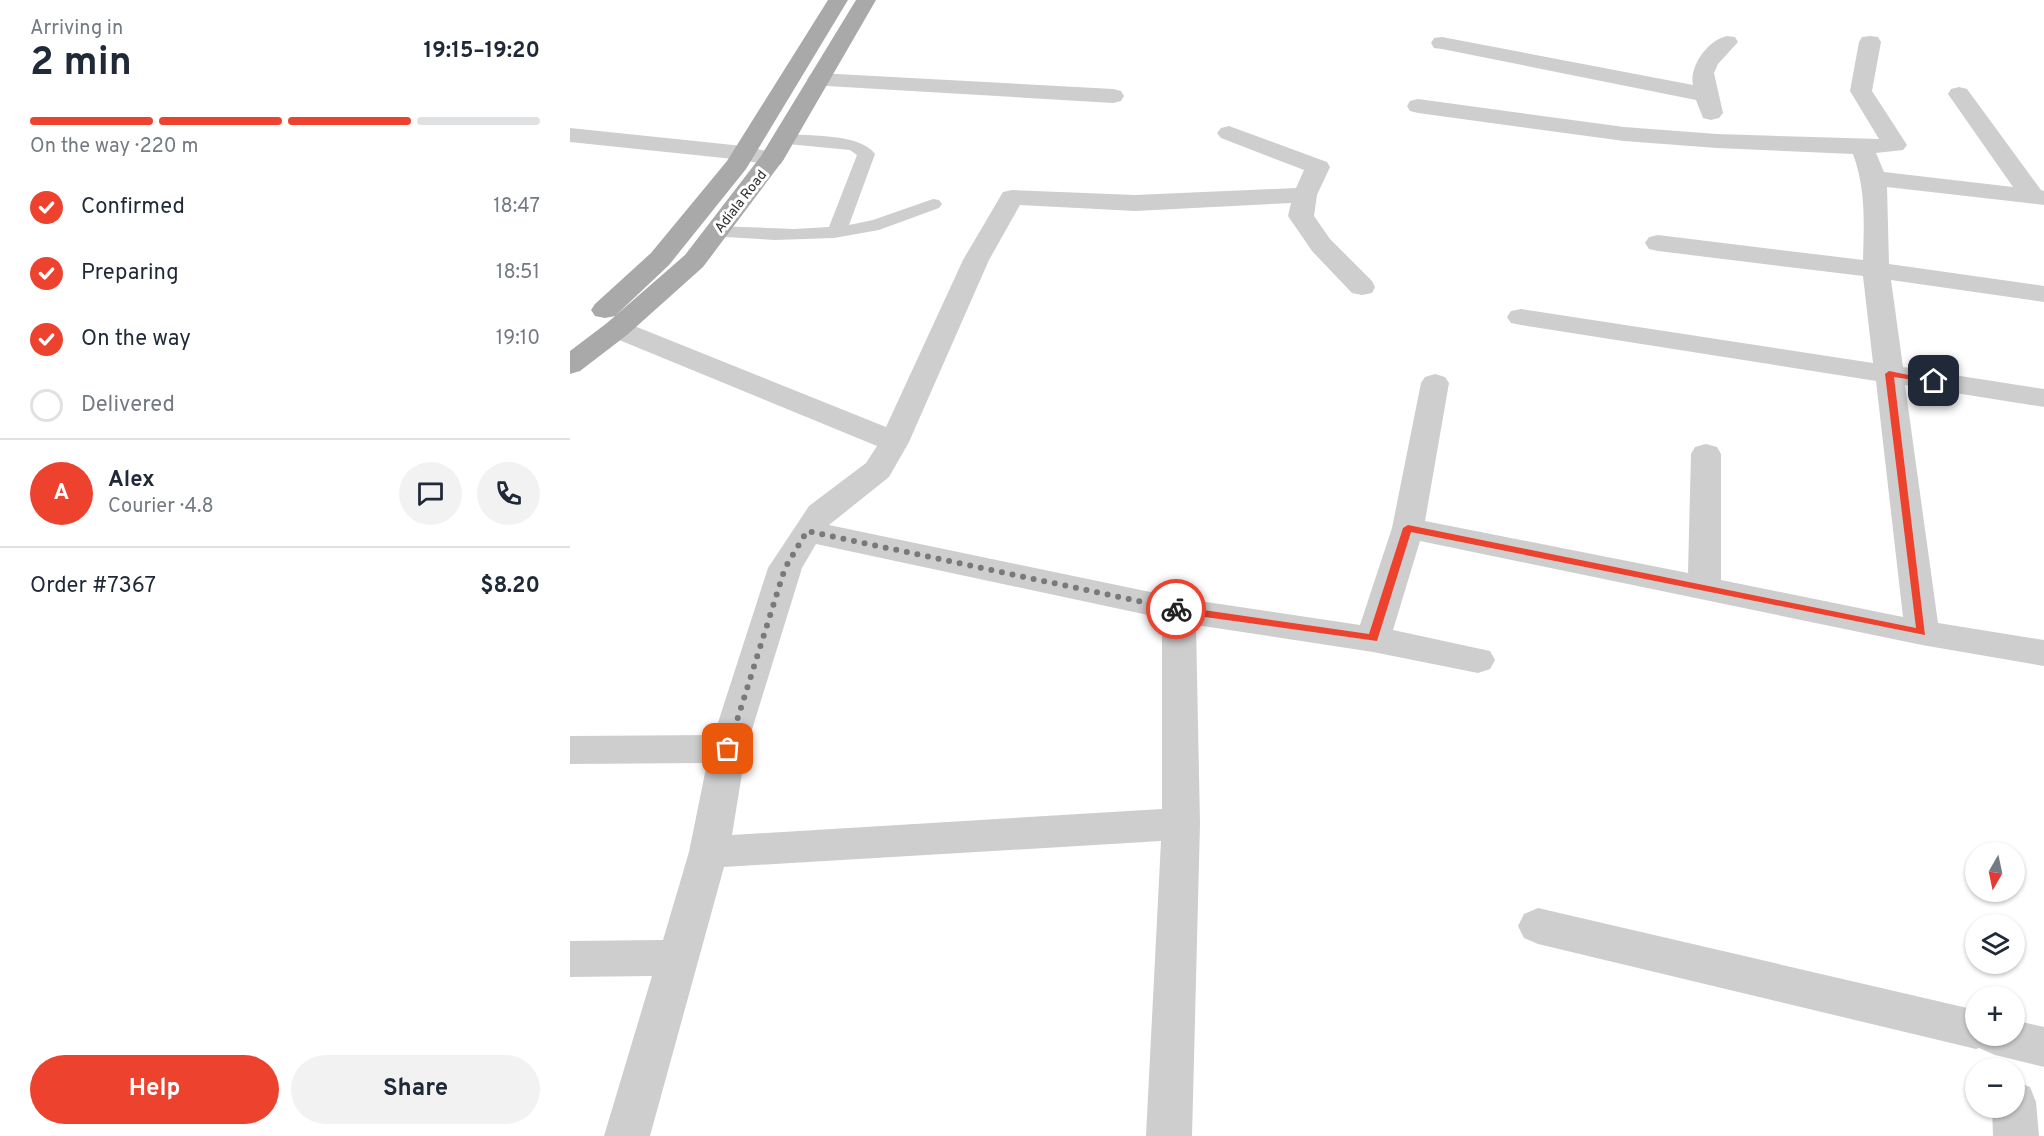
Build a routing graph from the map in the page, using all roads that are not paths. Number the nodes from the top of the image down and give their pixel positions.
1 (838, 0) edge
2 (866, 0) edge
3 (1727, 42) dead end
4 (1870, 42) dead end
5 (1442, 43) dead end
6 (818, 80) junction
7 (1959, 94) dead end
8 (1707, 95) junction
9 (1113, 96) dead end
10 (1418, 106) dead end
11 (1229, 133) dead end
12 (570, 135) edge
13 (1717, 141) junction
14 (1862, 147) junction
15 (778, 149) junction
16 (743, 153) junction
17 (1874, 178) junction
18 (1305, 195) junction
19 (2039, 197) edge
20 (933, 204) dead end
21 (716, 232) junction
22 (837, 232) junction
23 (1658, 243) dead end
24 (1876, 270) junction
25 (1362, 287) dead end
26 (2044, 294) edge
27 (1521, 317) dead end
28 (617, 328) junction
29 (570, 340) edge
30 (570, 365) edge
31 (1889, 374) junction
32 (1435, 383) dead end
33 (2044, 398) edge
34 (894, 442) junction
35 (1706, 454) dead end
36 (1408, 528) junction
37 (807, 531) junction
38 (1704, 588) junction
39 (1179, 610) junction
40 (1922, 633) junction
41 (1373, 639) junction
42 (2044, 653) edge
43 (1478, 660) dead end
44 (728, 749) junction
45 (570, 750) edge
46 (1181, 824) junction
47 (708, 852) junction
48 (1538, 926) dead end
49 (570, 958) edge
50 (678, 958) junction
51 (1965, 1033) edge
52 (2015, 1118) edge
53 (627, 1136) edge
54 (1169, 1136) edge
55 (2016, 1136) edge

1 - 16 main road, Adiala Road
2 - 6 main road, Adiala Road
3 - 8 street
4 - 14 street
5 - 8 street
6 - 9 street
6 - 15 main road, Adiala Road
7 - 19 street
8 - 13 street
10 - 13 street
11 - 18 street
12 - 16 street
13 - 14 street
14 - 17 street
15 - 16 street
15 - 21 main road, Adiala Road
15 - 22 lane
16 - 29 main road, Adiala Road
17 - 19 street
17 - 24 street
18 - 25 street
18 - 34 street
20 - 22 lane
21 - 22 lane
21 - 28 main road, Adiala Road
23 - 24 street
24 - 26 street
24 - 31 street
27 - 31 street
28 - 30 main road, Adiala Road
28 - 34 street
31 - 33 street
31 - 40 street
32 - 36 street
34 - 37 street
35 - 38 street
36 - 38 street
36 - 41 street
37 - 39 street
37 - 44 street
38 - 40 street
39 - 41 street
39 - 46 street
40 - 42 street
41 - 43 street
44 - 45 street
44 - 47 street
46 - 47 street
46 - 54 street
47 - 50 street
48 - 51 street
49 - 50 street
50 - 53 street
52 - 55 street

